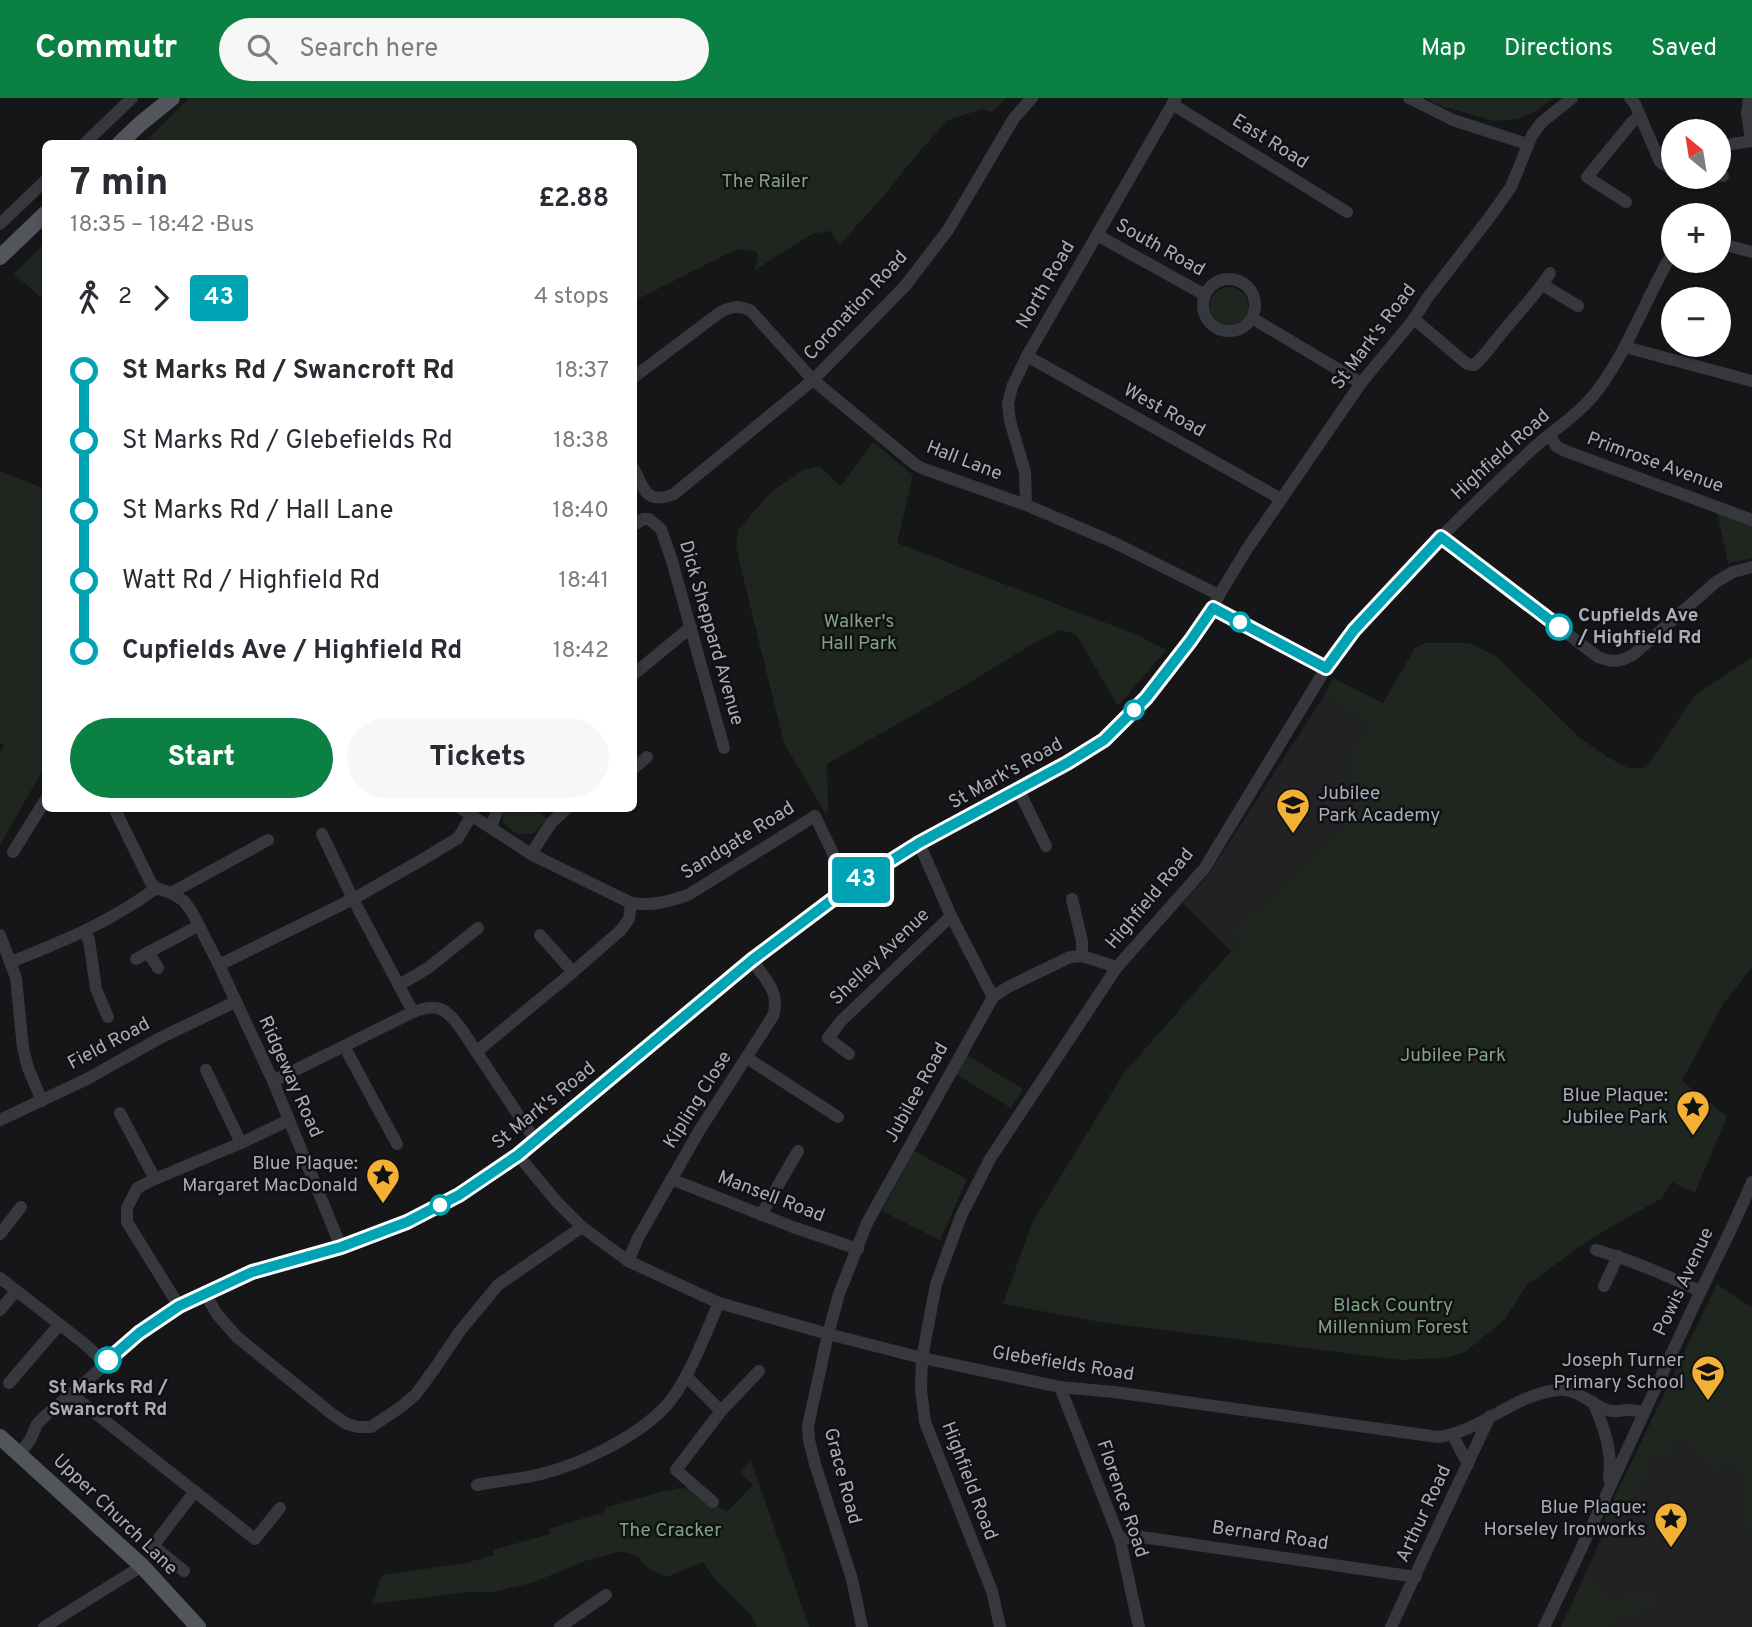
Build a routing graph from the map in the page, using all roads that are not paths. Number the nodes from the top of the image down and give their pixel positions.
1 (132, 98) edge
2 (172, 98) edge
3 (1032, 98) edge
4 (1409, 98) edge
5 (1572, 98) edge
6 (1630, 98) edge
7 (1749, 98) edge
8 (1174, 101) edge
9 (1640, 116) junction
10 (88, 140) edge
11 (124, 140) edge
12 (1752, 141) edge
13 (1527, 144) junction
14 (1732, 144) dead end
15 (1661, 163) edge
16 (42, 184) edge
17 (1626, 202) dead end
18 (1347, 212) dead end
19 (42, 217) edge
20 (0, 223) edge
21 (1097, 235) junction
22 (1731, 246) edge
23 (1752, 252) edge
24 (0, 257) edge
25 (1661, 272) edge
26 (1205, 295) junction
27 (1578, 306) dead end
28 (1252, 318) junction
29 (1414, 319) junction
30 (1625, 346) junction
31 (1027, 356) junction
32 (637, 375) edge
33 (813, 380) junction
34 (1752, 381) edge
35 (1361, 383) junction
36 (1550, 435) junction
37 (637, 474) edge
38 (1281, 499) junction
39 (1026, 505) junction
40 (1752, 520) edge
41 (637, 523) edge
42 (1441, 537) junction
43 (1752, 567) edge
44 (1219, 595) junction
45 (1213, 608) junction
46 (691, 627) junction
47 (1326, 668) junction
48 (637, 672) edge
49 (724, 748) dead end
50 (647, 757) dead end
51 (637, 765) edge
52 (1018, 789) junction
53 (42, 805) edge
54 (116, 812) edge
55 (467, 812) edge
56 (497, 812) edge
57 (563, 812) edge
58 (472, 815) junction
59 (491, 827) junction
60 (322, 834) dead end
61 (268, 840) dead end
62 (919, 843) junction
63 (1046, 846) dead end
64 (13, 852) dead end
65 (531, 854) junction
66 (849, 887) junction
67 (156, 888) junction
68 (171, 893) junction
69 (353, 899) junction
70 (1072, 899) dead end
71 (632, 903) junction
72 (951, 916) junction
73 (198, 926) junction
74 (478, 928) dead end
75 (84, 932) junction
76 (0, 935) edge
77 (540, 935) dead end
78 (1082, 956) junction
79 (752, 960) junction
80 (11, 962) junction
81 (219, 965) junction
82 (1117, 967) junction
83 (158, 968) dead end
84 (573, 972) junction
85 (399, 985) junction
86 (993, 997) junction
87 (235, 1002) junction
88 (413, 1012) junction
89 (108, 1017) dead end
90 (344, 1046) junction
91 (476, 1052) junction
92 (849, 1054) dead end
93 (747, 1058) junction
94 (206, 1070) dead end
95 (273, 1081) junction
96 (42, 1101) junction
97 (120, 1114) dead end
98 (838, 1117) dead end
99 (0, 1120) edge
100 (289, 1120) junction
101 (535, 1140) junction
102 (241, 1143) junction
103 (397, 1144) dead end
104 (798, 1151) dead end
105 (518, 1155) junction
106 (155, 1179) junction
107 (671, 1179) junction
108 (1752, 1182) edge
109 (1747, 1206) edge
110 (21, 1207) dead end
111 (761, 1214) junction
112 (582, 1227) junction
113 (0, 1234) edge
114 (341, 1247) junction
115 (858, 1249) junction
116 (1596, 1250) dead end
117 (1618, 1256) junction
118 (628, 1261) junction
119 (0, 1278) edge
120 (1604, 1286) dead end
121 (16, 1291) junction
122 (1700, 1291) junction
123 (205, 1294) junction
124 (719, 1303) junction
125 (179, 1306) junction
126 (0, 1310) edge
127 (59, 1325) junction
128 (828, 1334) junction
129 (922, 1358) junction
130 (105, 1363) junction
131 (759, 1371) dead end
132 (686, 1376) junction
133 (9, 1383) dead end
134 (1060, 1387) junction
135 (72, 1394) junction
136 (1593, 1402) junction
137 (721, 1411) junction
138 (1644, 1412) junction
139 (1490, 1416) junction
140 (1453, 1436) junction
141 (0, 1437) edge
142 (20, 1454) junction
143 (1468, 1464) junction
144 (477, 1485) dead end
145 (195, 1491) junction
146 (1606, 1496) junction
147 (713, 1502) dead end
148 (280, 1508) dead end
149 (1119, 1540) junction
150 (142, 1566) junction
151 (184, 1571) dead end
152 (1416, 1577) junction
153 (606, 1595) dead end
154 (44, 1627) edge
155 (198, 1627) edge
156 (560, 1627) edge
157 (862, 1627) edge
158 (1000, 1627) edge
159 (1139, 1627) edge
160 (1391, 1627) edge
161 (1544, 1627) edge

1 - 10 street
2 - 11 main road
3 - 33 street, Coronation Road
4 - 13 street
5 - 13 street, St Mark's Road
6 - 9 street
7 - 12 street
8 - 18 street, East Road
8 - 21 street, North Road
9 - 15 street
9 - 17 street
12 - 14 street
13 - 29 street, St Mark's Road
16 - 20 street
19 - 24 main road
21 - 26 street, South Road
21 - 31 street, North Road
22 - 23 street
25 - 30 street, Highfield Road
26 - 28 street, South Road
26 - 28 street, South Road
27 - 29 street
28 - 35 street
29 - 35 street, St Mark's Road
30 - 34 street
30 - 36 street, Highfield Road
31 - 38 street, West Road
31 - 39 street, North Road
32 - 33 street, Hall Lane
33 - 37 street, Coronation Road
33 - 39 street, Hall Lane
35 - 38 street, St Mark's Road
36 - 40 street, Primrose Avenue
36 - 42 street, Highfield Road
38 - 44 street, St Mark's Road
39 - 44 street, Hall Lane
41 - 46 street, Dick Sheppard Avenue
42 - 43 street
42 - 47 street, Highfield Road
44 - 45 street, St Mark's Road
45 - 47 street
45 - 52 street, St Mark's Road
46 - 48 street
46 - 49 street, Dick Sheppard Avenue
47 - 82 street, Highfield Road
50 - 51 street
52 - 62 street, St Mark's Road
52 - 63 street
53 - 64 street
54 - 67 street
55 - 58 street, Sandgate Road
56 - 59 street
57 - 65 street
58 - 59 street, Sandgate Road
58 - 69 street
59 - 65 street, Sandgate Road
60 - 69 street
61 - 68 street
62 - 66 street, St Mark's Road
62 - 72 street
65 - 71 street, Sandgate Road
66 - 71 street, Sandgate Road
66 - 79 street, St Mark's Road
67 - 68 street, Ridgeway Road
67 - 75 street
68 - 73 street, Ridgeway Road
69 - 81 street
69 - 85 street
70 - 78 street
71 - 84 street
72 - 86 street
72 - 92 street, Shelley Avenue
73 - 81 street, Ridgeway Road
73 - 83 street
74 - 85 street
75 - 80 street
75 - 89 street
76 - 80 street
77 - 84 street
78 - 82 street
78 - 86 street
79 - 93 street, Kipling Close
79 - 101 street, St Mark's Road
80 - 96 street
81 - 87 street, Ridgeway Road
82 - 129 street, Highfield Road
84 - 91 street
85 - 88 street
86 - 115 street, Jubilee Road
87 - 95 street, Ridgeway Road
87 - 96 street, Field Road
88 - 90 street
88 - 91 street
90 - 95 street
90 - 103 street
91 - 101 street
93 - 98 street
93 - 107 street, Kipling Close
94 - 102 street
95 - 100 street, Ridgeway Road
96 - 99 street, Field Road
97 - 106 street
100 - 102 street
100 - 114 street, Ridgeway Road
101 - 105 street, St Mark's Road
102 - 106 street
104 - 111 street
105 - 112 street, Glebefields Road
105 - 114 street, St Mark's Road
106 - 125 street
107 - 111 street, Mansell Road
107 - 118 street, Kipling Close
108 - 109 street, Powis Avenue
109 - 122 street, Powis Avenue
110 - 113 street
111 - 115 street, Mansell Road
112 - 118 street, Glebefields Road
112 - 123 street
114 - 123 street, St Mark's Road
115 - 128 street, Jubilee Road
116 - 117 street
117 - 120 street
117 - 122 street
118 - 124 street, Glebefields Road
119 - 121 street
121 - 126 street
121 - 127 street
122 - 138 street, Powis Avenue
123 - 125 street, St Mark's Road
124 - 128 street, Glebefields Road
124 - 132 street
125 - 130 street, St Mark's Road
127 - 130 street
127 - 133 street
128 - 129 street, Glebefields Road
128 - 157 street, Grace Road
129 - 134 street, Glebefields Road
129 - 158 street, Highfield Road
130 - 135 street, St Mark's Road
131 - 137 street
132 - 137 street
132 - 144 street
134 - 140 street, Glebefields Road
134 - 149 street, Florence Road
135 - 142 street, St Mark's Road
135 - 145 street
136 - 138 street
136 - 139 street
136 - 146 street
137 - 147 street
138 - 146 street, Powis Avenue
139 - 140 street
139 - 143 street, Arthur Road
140 - 143 street
141 - 142 main road, Upper Church Lane
142 - 150 main road, Upper Church Lane
143 - 152 street, Arthur Road
145 - 148 street
145 - 151 street
146 - 161 street, Powis Avenue
149 - 152 street, Bernard Road
149 - 159 street, Florence Road
150 - 154 street
150 - 155 main road, Upper Church Lane
152 - 160 street, Arthur Road
153 - 156 street

